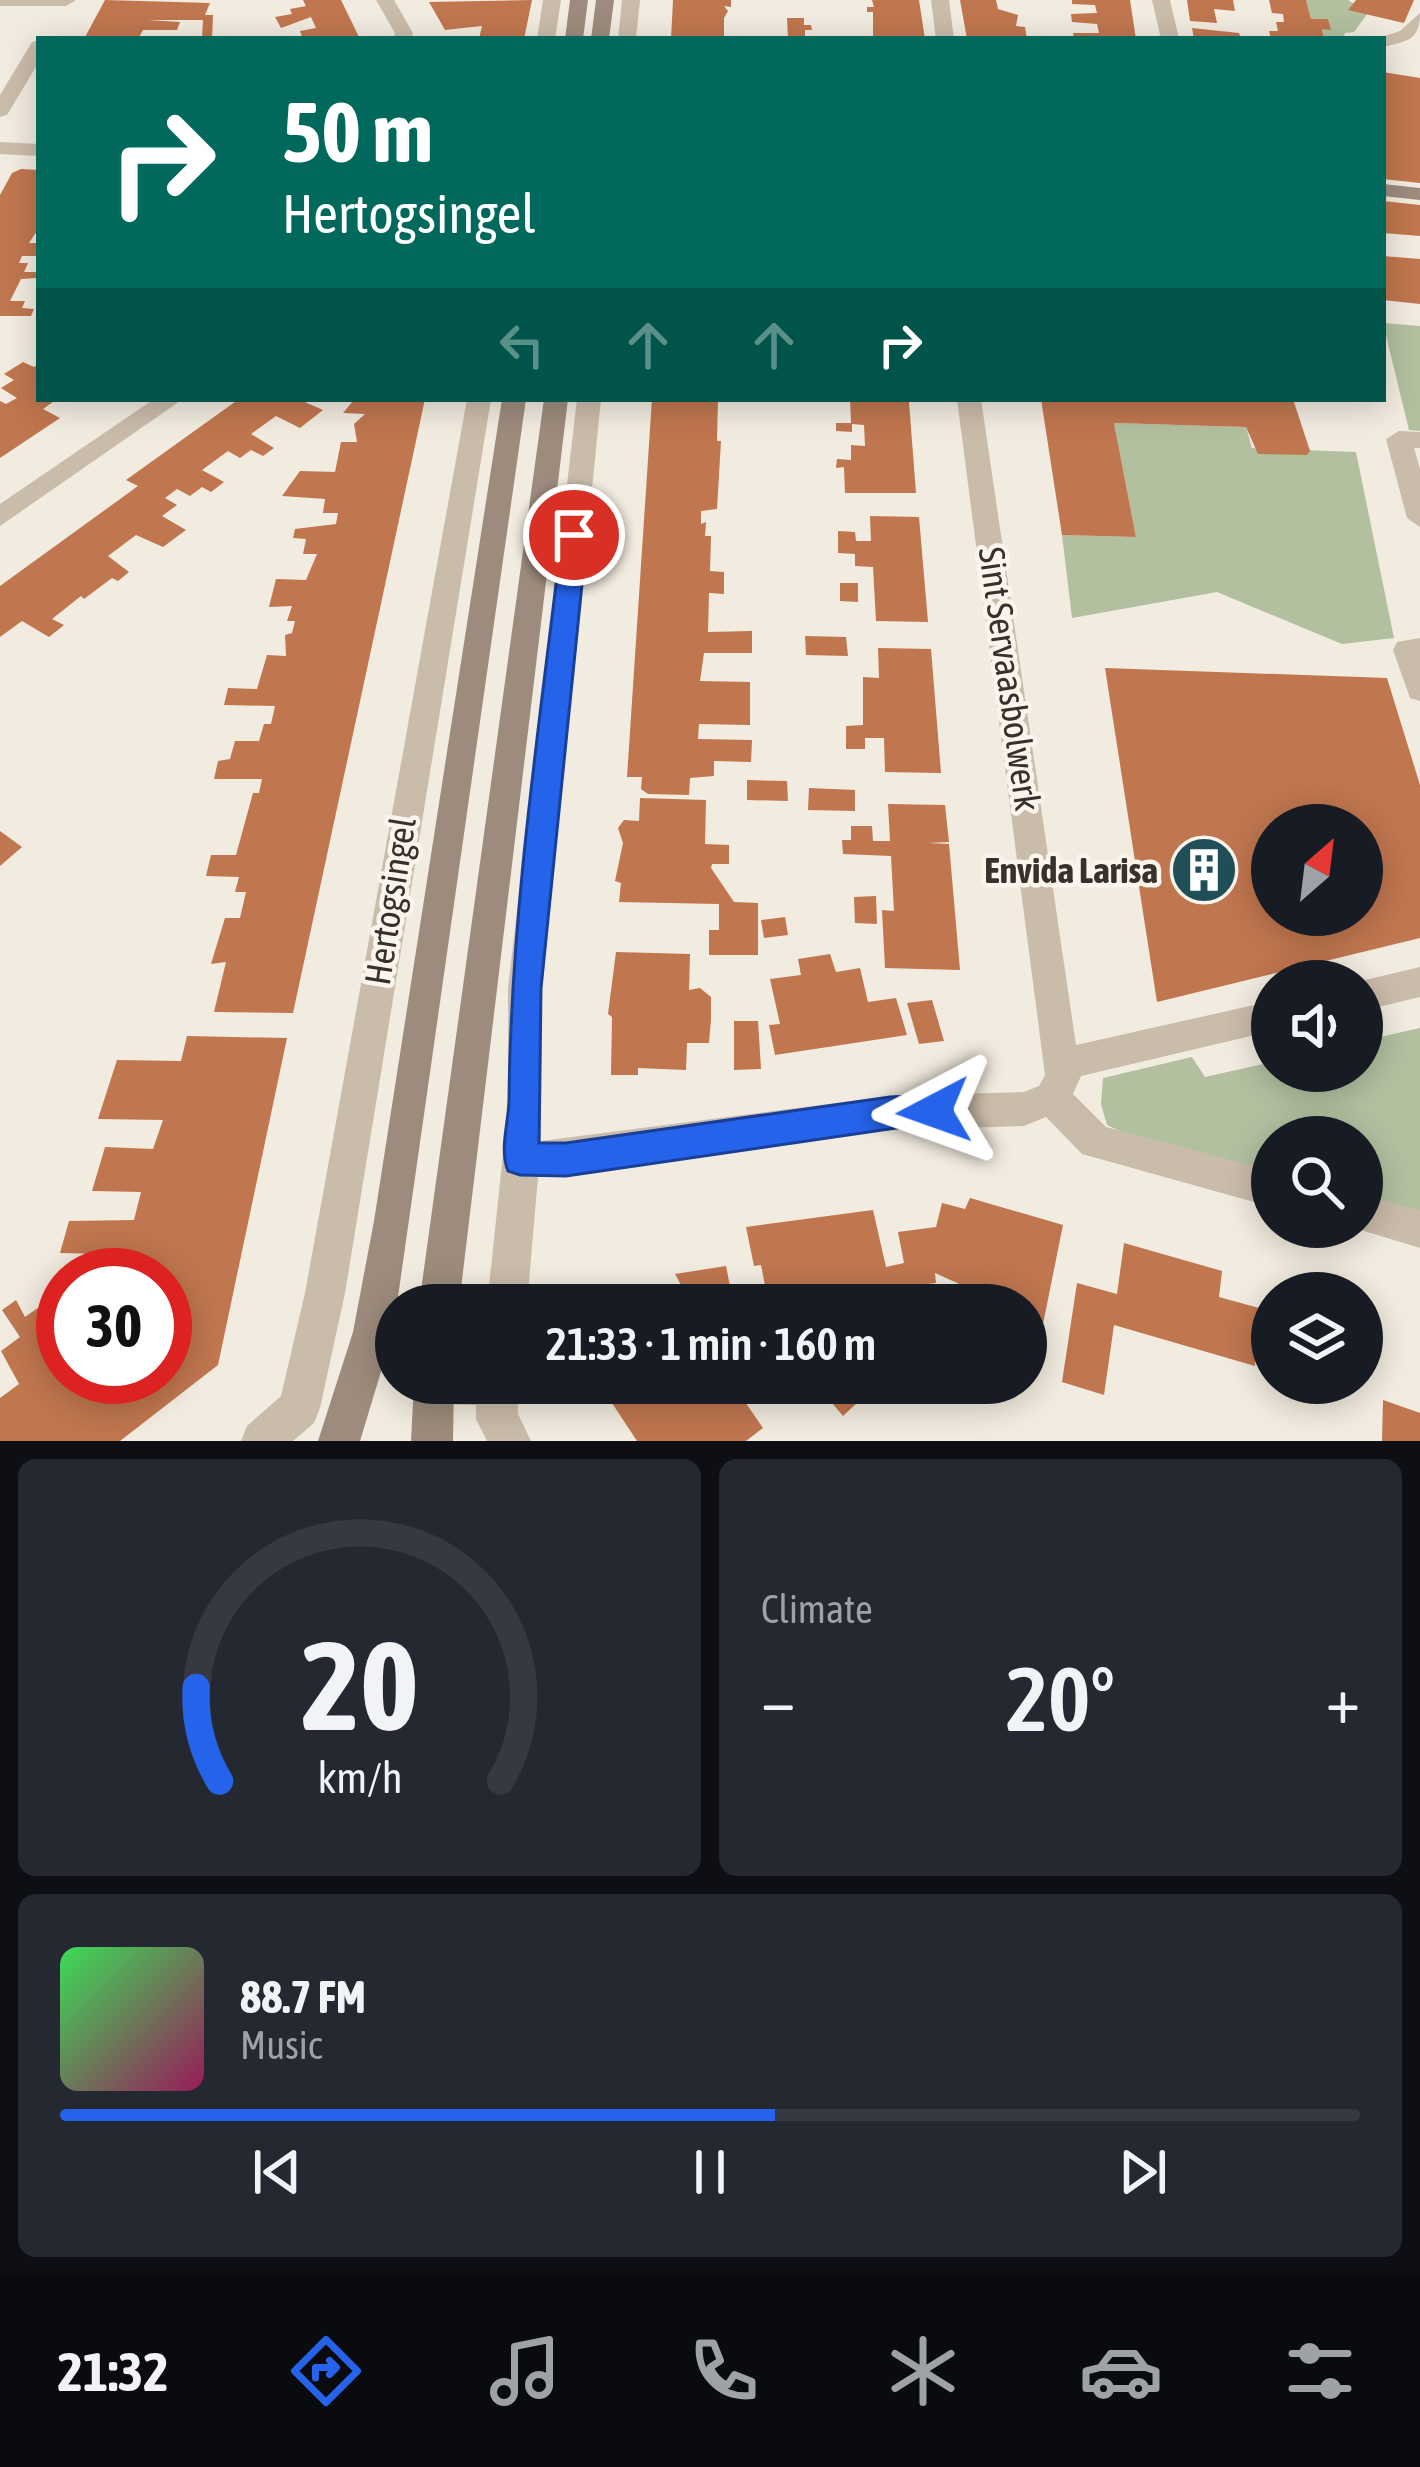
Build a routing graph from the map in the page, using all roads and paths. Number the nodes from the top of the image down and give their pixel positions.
1 (66, 0) edge
2 (385, 0) edge
3 (552, 0) edge
4 (579, 0) edge
5 (605, 0) edge
6 (632, 0) edge
7 (940, 0) edge
8 (1161, 0) edge
9 (0, 1) edge
10 (1420, 19) edge
11 (45, 36) edge
12 (403, 36) edge
13 (546, 36) edge
14 (574, 36) edge
15 (600, 36) edge
16 (627, 36) edge
17 (945, 36) edge
18 (1169, 36) edge
19 (1386, 40) edge
20 (36, 51) edge
21 (0, 112) edge
22 (0, 148) edge
23 (36, 150) edge
24 (1386, 190) edge
25 (1420, 194) edge
26 (166, 402) edge
27 (477, 402) edge
28 (514, 402) edge
29 (556, 402) edge
30 (589, 402) edge
31 (968, 402) edge
32 (1420, 440) edge
33 (0, 517) edge
34 (1420, 518) edge
35 (1420, 649) edge
36 (1420, 690) edge
37 (1420, 982) edge
38 (1383, 991) edge
39 (1251, 1022) edge
40 (1057, 1081) junction
41 (520, 1159) junction
42 (1251, 1183) edge
43 (1383, 1219) edge
44 (1420, 1229) edge
45 (442, 1284) edge
46 (509, 1284) edge
47 (312, 1351) junction
48 (364, 1360) junction
49 (433, 1404) edge
50 (497, 1404) edge
51 (262, 1441) edge
52 (339, 1441) edge
53 (432, 1441) edge
54 (510, 1441) edge

1 - 9 street
1 - 11 street
2 - 12 street
3 - 13 street
4 - 14 main road
5 - 15 main road
6 - 16 street
7 - 17 street
8 - 18 street
10 - 19 street
20 - 21 street
22 - 23 street
24 - 25 main road
26 - 33 street
27 - 47 street, Hertogsingel
28 - 48 main road, Hertogsingel
29 - 45 main road
30 - 41 street
31 - 40 street, Sint Servaasbolwerk
32 - 34 street
35 - 36 street
37 - 38 street
39 - 40 street
40 - 41 street
40 - 42 street
41 - 46 street
43 - 44 street
47 - 48 street
47 - 51 street, Hertogsingel
48 - 52 main road, Hertogsingel
49 - 53 main road
50 - 54 street

